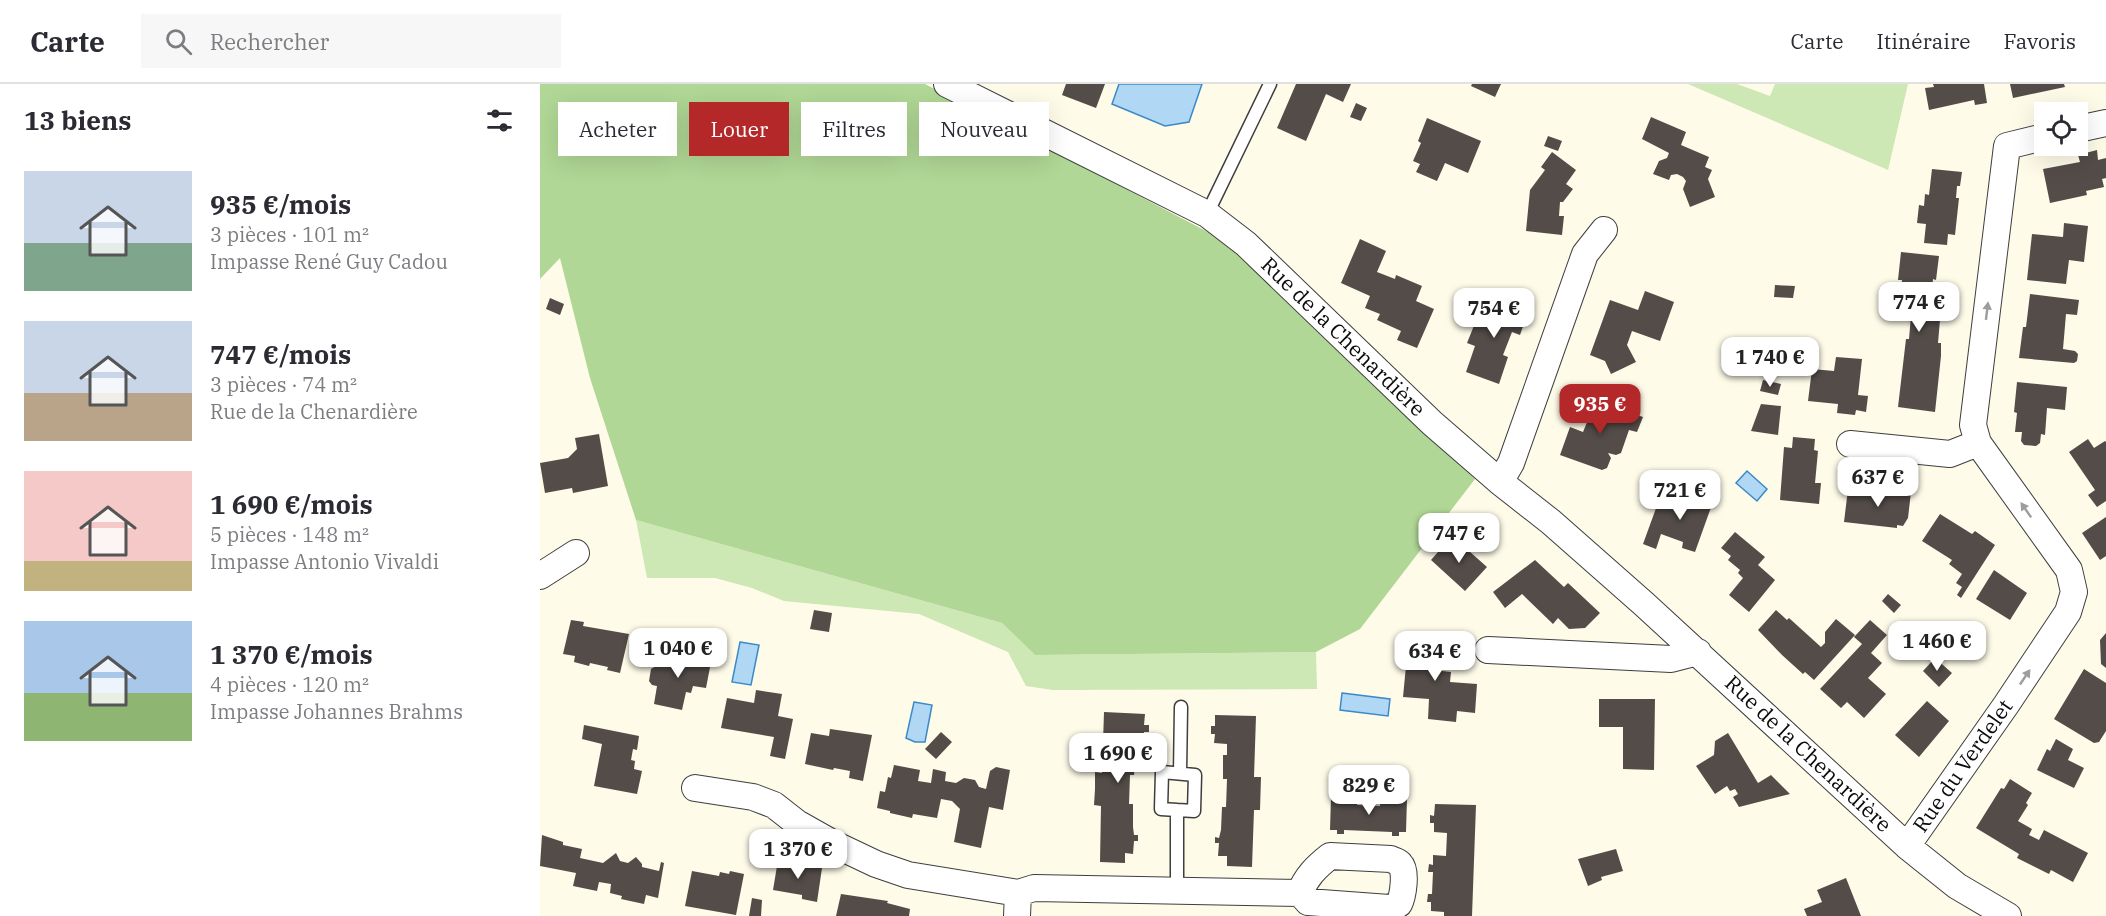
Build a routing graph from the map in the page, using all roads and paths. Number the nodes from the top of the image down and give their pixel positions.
1 (947, 84) edge
2 (1270, 84) edge
3 (2106, 123) edge
4 (2088, 127) edge
5 (2034, 139) edge
6 (1207, 214) junction
7 (1604, 230) dead end
8 (1978, 443) junction
9 (1850, 444) dead end
10 (1500, 482) junction
11 (576, 553) dead end
12 (540, 576) edge
13 (1488, 650) dead end
14 (1698, 652) junction
15 (1180, 707) dead end
16 (1180, 773) junction
17 (695, 788) dead end
18 (1177, 810) junction
19 (1907, 846) junction
20 (1177, 891) junction
21 (1300, 893) dead end
22 (1018, 904) edge
23 (2008, 916) edge

1 - 6 street, Rue de la Chenardière
2 - 6 lane
3 - 4 street
8 -> 5 street, Rue du Verdelet
6 - 10 street, Rue de la Chenardière
7 - 10 street
8 - 9 street
19 -> 8 street, Rue du Verdelet
10 - 14 street, Rue de la Chenardière
11 - 12 street
13 - 14 street
14 - 19 street, Rue de la Chenardière
15 - 16 lane
16 - 18 lane
16 - 18 lane
17 - 22 street
18 - 20 lane
19 - 23 street, Rue de la Chenardière
20 - 21 street
20 - 22 street

